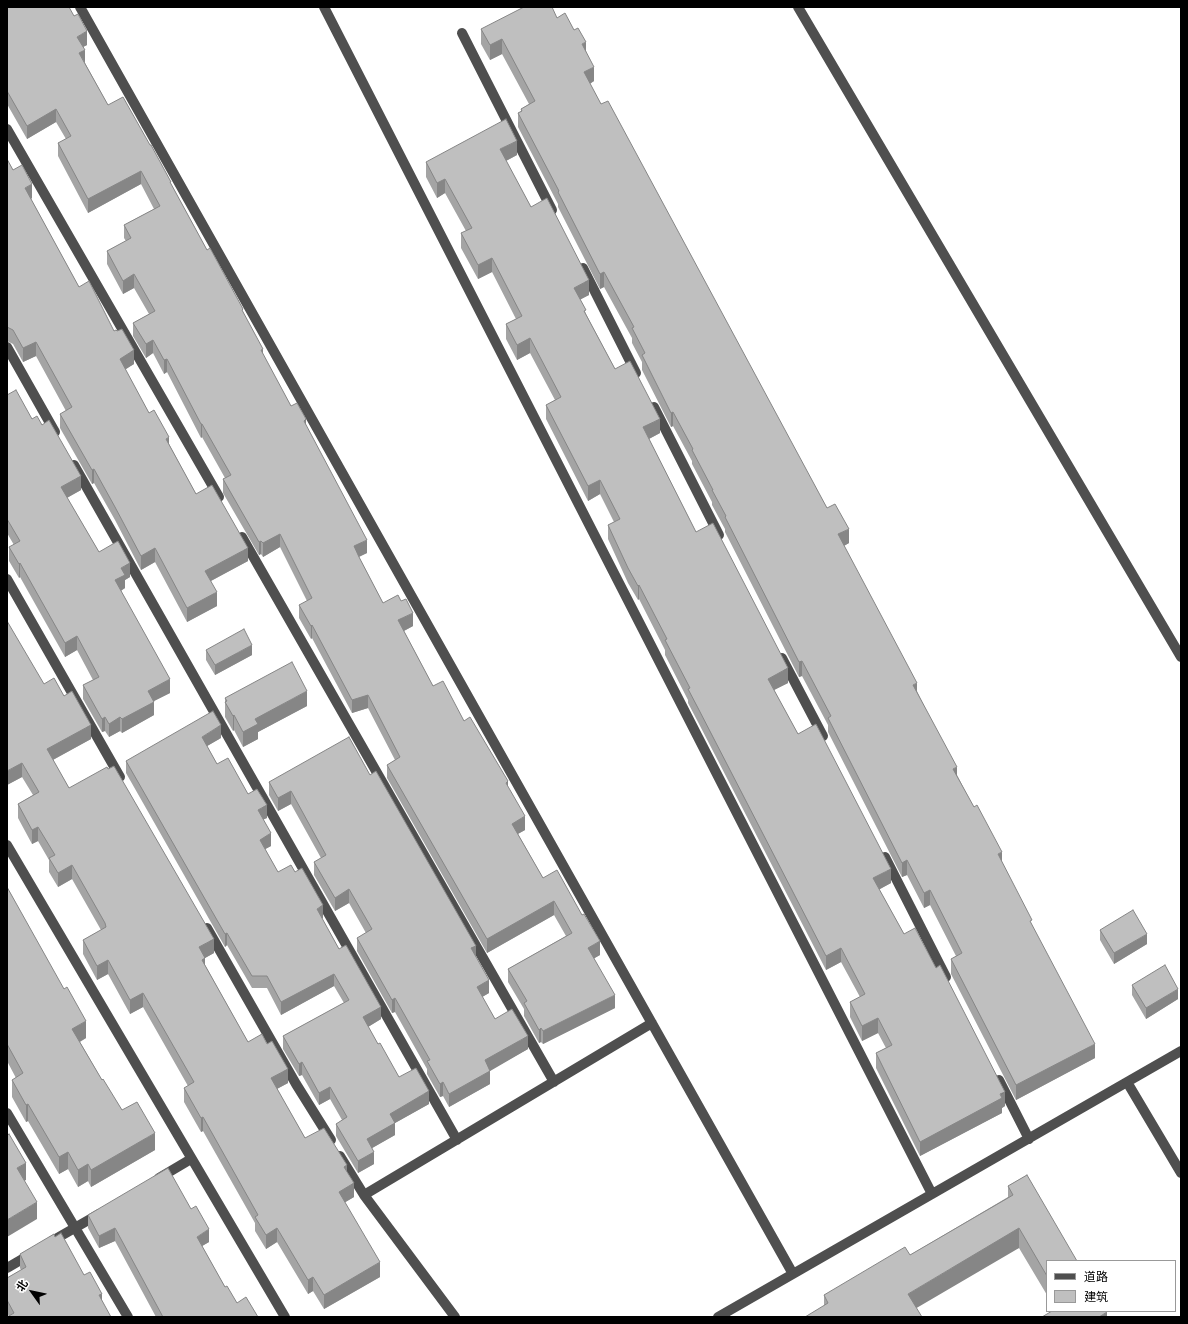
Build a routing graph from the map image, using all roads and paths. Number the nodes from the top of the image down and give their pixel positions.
1 (80, 7) edge
2 (324, 7) edge
3 (798, 7) edge
4 (462, 33) dead end
5 (7, 129) edge
6 (556, 218) edge
7 (578, 260) edge
8 (7, 347) edge
9 (640, 380) edge
10 (651, 402) edge
11 (58, 437) edge
12 (70, 458) edge
13 (225, 509) edge
14 (237, 529) edge
15 (724, 543) edge
16 (7, 579) edge
17 (778, 650) edge
18 (1181, 658) edge
19 (825, 742) edge
20 (126, 787) edge
21 (7, 845) edge
22 (880, 848) edge
23 (201, 918) edge
24 (949, 983) edge
25 (652, 1023) junction
26 (1181, 1051) edge
27 (992, 1068) edge
28 (554, 1082) junction
29 (1127, 1082) junction
30 (7, 1113) edge
31 (1029, 1139) junction
32 (457, 1140) junction
33 (192, 1159) junction
34 (1181, 1173) edge
35 (152, 1182) edge
36 (932, 1194) junction
37 (364, 1195) junction
38 (107, 1209) edge
39 (74, 1228) junction
40 (7, 1268) edge
41 (793, 1274) junction
42 (128, 1317) edge
43 (285, 1317) edge
44 (455, 1317) edge
45 (718, 1317) edge

1 - 25 street
2 - 36 street
3 - 18 street
4 - 6 street
5 - 13 street
7 - 9 street
8 - 11 street
10 - 15 street
12 - 32 street
14 - 28 street
16 - 20 street
17 - 19 street
21 - 33 street
22 - 24 street
23 - 37 street
25 - 28 street
25 - 41 street
26 - 29 street
27 - 31 street
28 - 32 street
29 - 31 street
29 - 34 street
30 - 39 street
31 - 36 street
32 - 37 street
33 - 35 street
33 - 43 street
36 - 41 street
37 - 44 street
38 - 39 street
39 - 40 street
39 - 42 street
41 - 45 street

